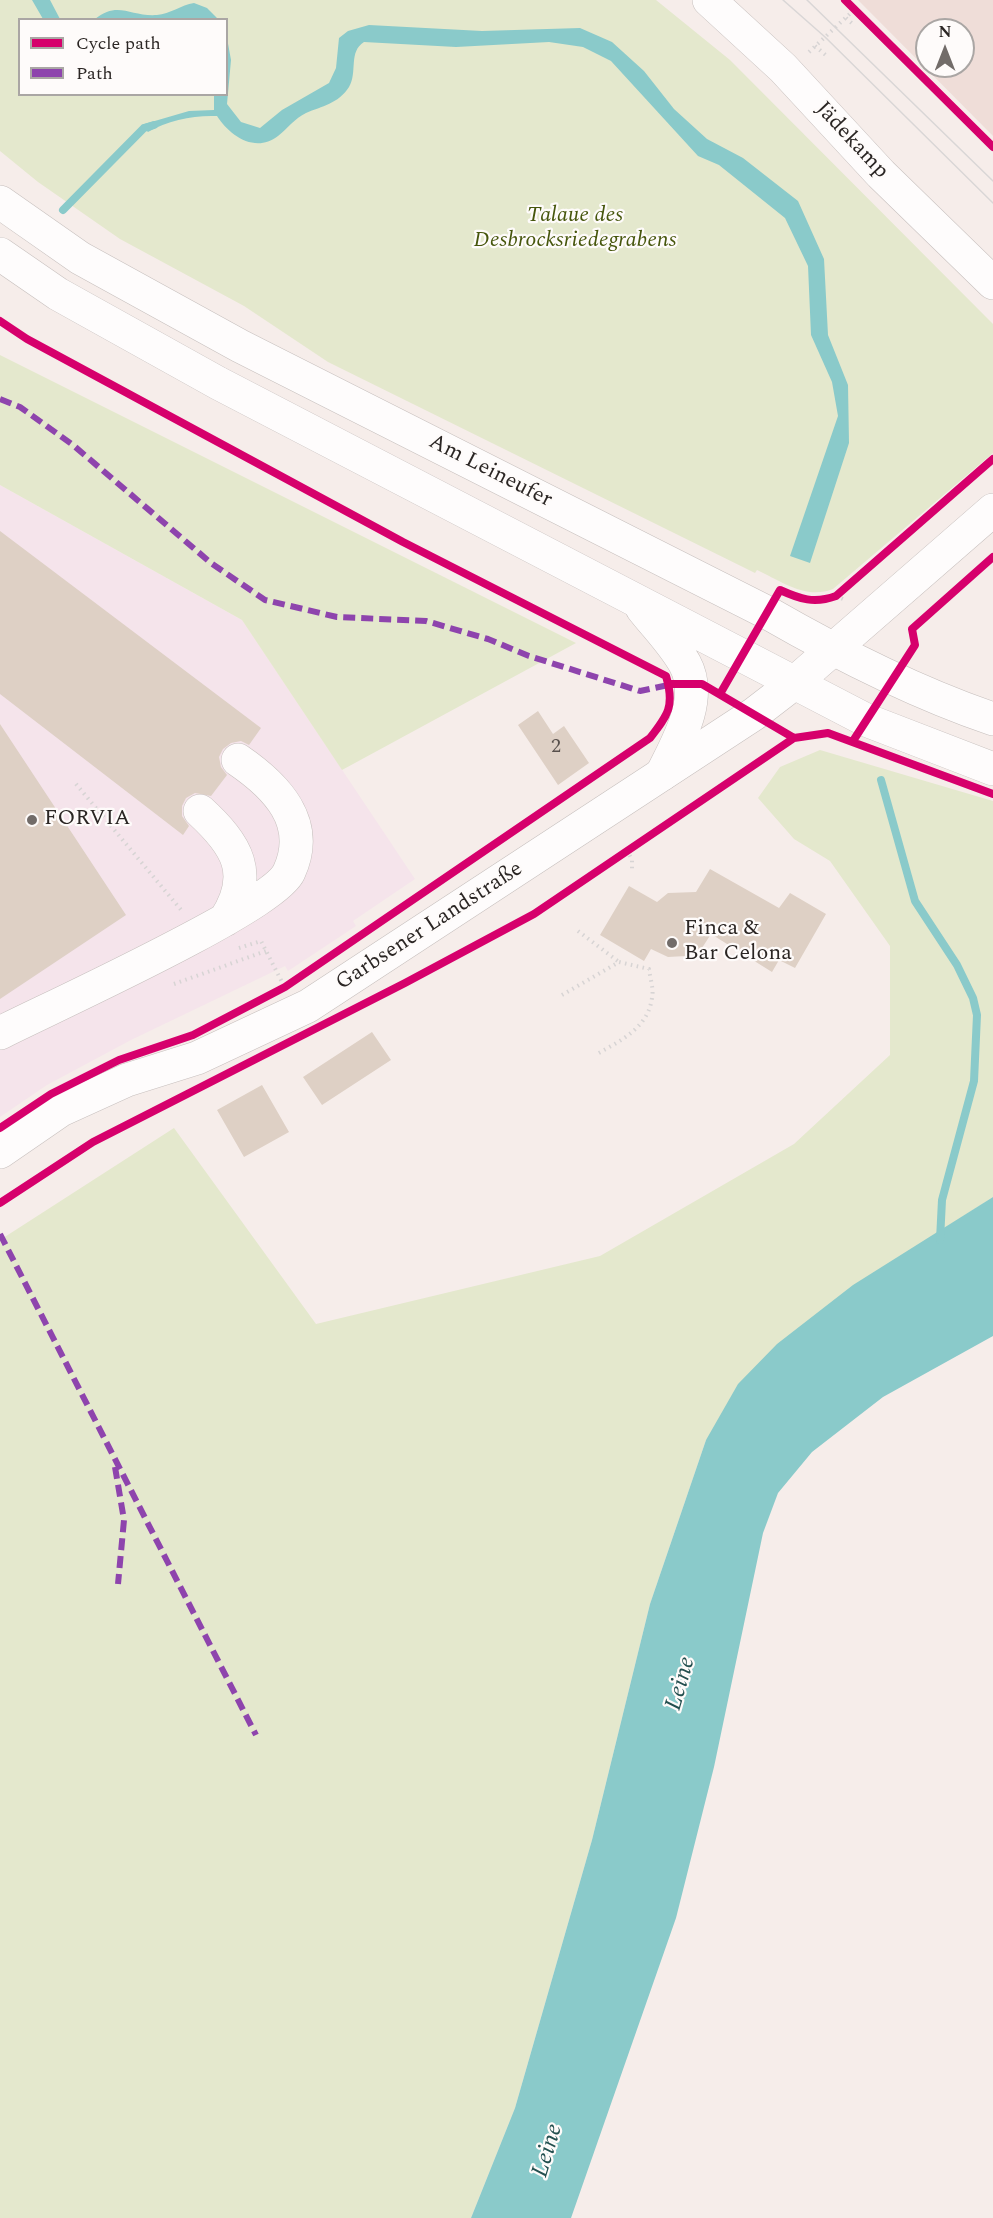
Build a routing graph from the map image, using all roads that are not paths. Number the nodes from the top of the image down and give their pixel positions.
1 (709, 0) edge
2 (0, 202) edge
3 (0, 254) edge
4 (993, 283) edge
5 (993, 510) edge
6 (635, 600) junction
7 (831, 649) junction
8 (793, 684) junction
9 (993, 719) edge
10 (238, 760) dead end
11 (993, 769) edge
12 (662, 774) junction
13 (200, 811) dead end
14 (212, 926) junction
15 (0, 1033) edge
16 (0, 1152) edge

1 - 4 main road, Jädekamp
2 - 7 main road, Am Leineufer
3 - 6 main road
5 - 7 main road
6 - 8 main road
6 - 12 main road
7 - 8 main road, Garbsener Landstraße
7 - 9 main road, Am Leineufer
8 - 11 main road
8 - 12 main road, Garbsener Landstraße
10 - 14 main road
12 - 16 main road, Garbsener Landstraße
13 - 14 main road
14 - 15 main road

